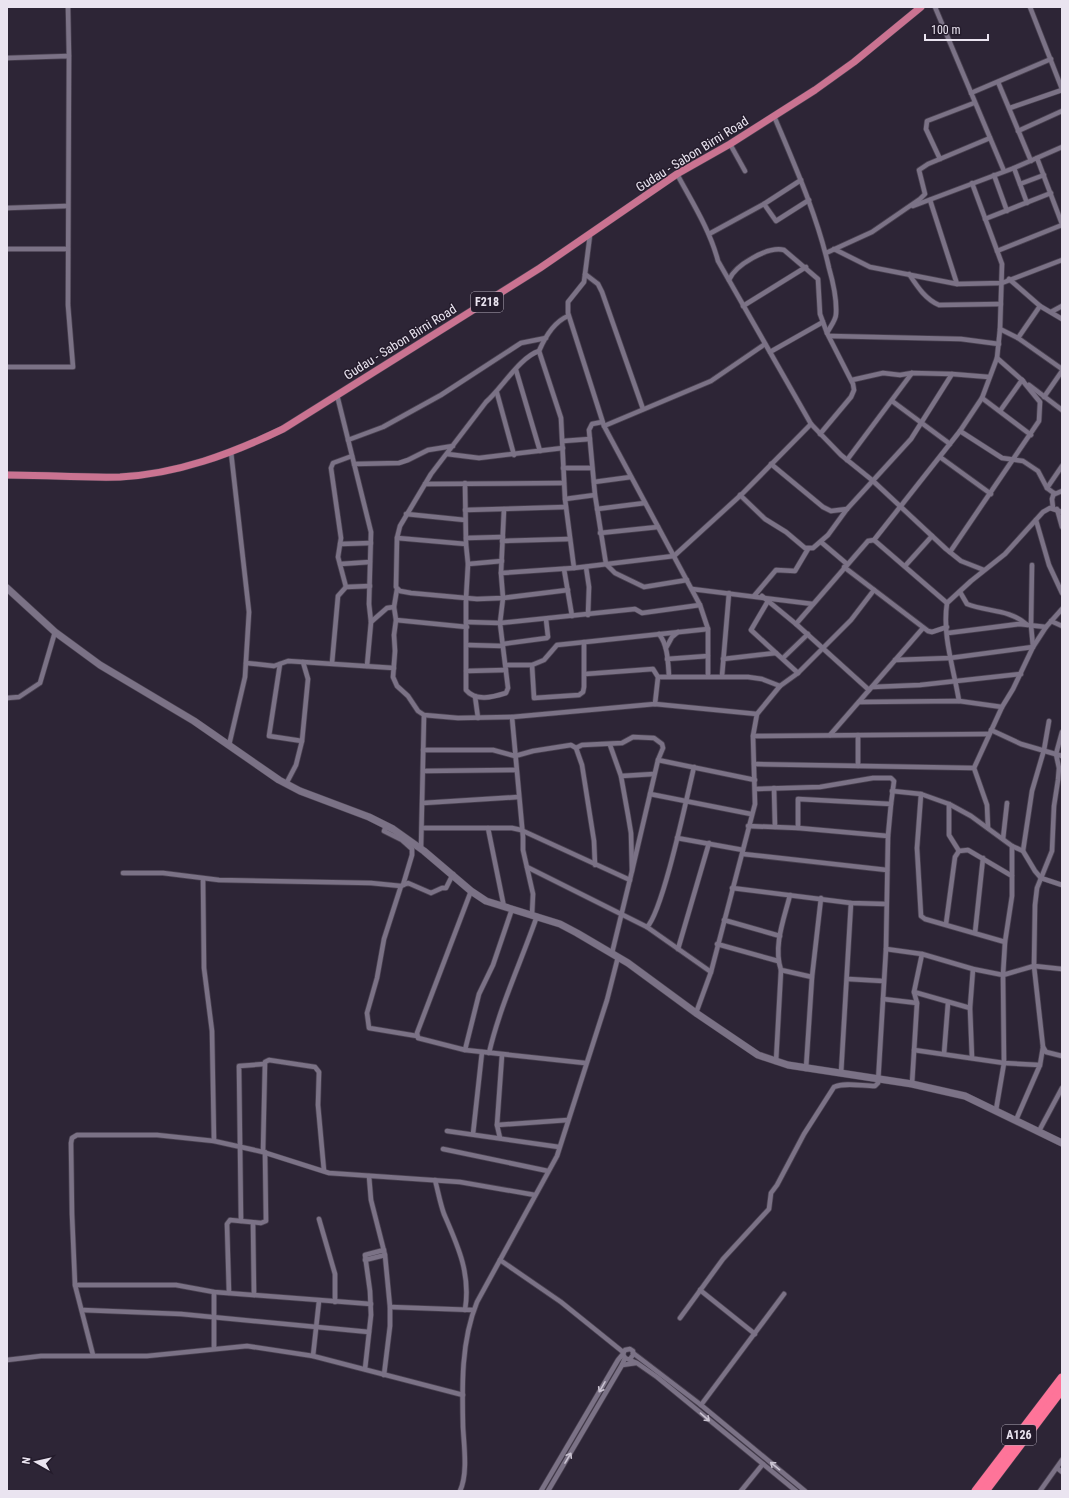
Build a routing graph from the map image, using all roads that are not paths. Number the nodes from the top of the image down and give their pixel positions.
1 (68, 7) edge
2 (921, 7) edge
3 (935, 7) edge
4 (1030, 7) edge
5 (69, 56) junction
6 (7, 58) edge
7 (1051, 59) junction
8 (998, 82) junction
9 (1062, 89) edge
10 (971, 92) junction
11 (974, 104) junction
12 (1010, 108) junction
13 (1062, 111) edge
14 (774, 116) junction
15 (1018, 130) junction
16 (990, 138) junction
17 (730, 144) junction
18 (1062, 147) edge
19 (1037, 158) junction
20 (940, 159) junction
21 (1031, 161) junction
22 (1014, 168) junction
23 (745, 171) dead end
24 (1004, 171) junction
25 (677, 174) junction
26 (994, 175) junction
27 (1044, 176) junction
28 (801, 180) junction
29 (972, 183) junction
30 (1020, 184) junction
31 (1051, 193) junction
32 (809, 200) junction
33 (930, 200) junction
34 (1027, 203) junction
35 (764, 204) junction
36 (67, 206) junction
37 (7, 208) edge
38 (908, 208) junction
39 (1007, 211) junction
40 (985, 219) junction
41 (1062, 224) edge
42 (709, 234) junction
43 (590, 235) junction
44 (7, 249) edge
45 (68, 249) junction
46 (834, 249) junction
47 (997, 251) junction
48 (826, 254) junction
49 (1062, 260) edge
50 (806, 267) junction
51 (585, 274) junction
52 (909, 274) junction
53 (1009, 279) junction
54 (729, 280) junction
55 (1002, 283) junction
56 (957, 284) junction
57 (1001, 304) junction
58 (743, 306) junction
59 (1040, 306) junction
60 (1062, 306) edge
61 (1050, 312) junction
62 (568, 316) junction
63 (1062, 318) edge
64 (823, 322) junction
65 (1000, 329) junction
66 (828, 335) junction
67 (546, 338) junction
68 (1018, 338) junction
69 (765, 344) junction
70 (999, 344) junction
71 (539, 351) junction
72 (770, 352) junction
73 (997, 358) junction
74 (7, 367) edge
75 (516, 370) junction
76 (1062, 370) edge
77 (912, 373) junction
78 (952, 374) junction
79 (989, 377) junction
80 (852, 380) junction
81 (1022, 380) junction
82 (497, 393) junction
83 (337, 395) junction
84 (1044, 397) junction
85 (982, 398) junction
86 (892, 401) junction
87 (643, 409) junction
88 (1062, 410) edge
89 (1000, 411) junction
90 (921, 423) junction
91 (603, 424) junction
92 (810, 424) junction
93 (960, 431) junction
94 (820, 434) junction
95 (1031, 435) junction
96 (590, 439) junction
97 (348, 440) junction
98 (563, 440) junction
99 (950, 444) junction
100 (453, 446) junction
101 (563, 448) junction
102 (540, 451) junction
103 (231, 452) junction
104 (447, 454) junction
105 (514, 455) junction
106 (352, 456) junction
107 (940, 457) junction
108 (847, 460) junction
109 (1014, 460) junction
110 (354, 464) junction
111 (771, 464) junction
112 (1062, 466) edge
113 (563, 468) junction
114 (592, 468) junction
115 (7, 475) edge
116 (631, 477) junction
117 (872, 480) junction
118 (594, 482) junction
119 (564, 483) junction
120 (425, 484) junction
121 (465, 484) junction
122 (1047, 488) junction
123 (1062, 491) edge
124 (991, 494) junction
125 (1054, 494) junction
126 (595, 495) junction
127 (740, 495) junction
128 (565, 499) junction
129 (645, 503) junction
130 (566, 507) junction
131 (901, 508) junction
132 (597, 509) junction
133 (847, 509) junction
134 (1055, 509) junction
135 (465, 510) junction
136 (504, 510) junction
137 (1062, 512) edge
138 (406, 514) junction
139 (465, 520) junction
140 (1036, 520) junction
141 (658, 527) junction
142 (1062, 527) edge
143 (600, 533) junction
144 (932, 536) junction
145 (397, 538) junction
146 (466, 538) junction
147 (503, 539) junction
148 (570, 539) junction
149 (874, 540) junction
150 (821, 542) junction
151 (371, 543) junction
152 (340, 544) junction
153 (466, 544) junction
154 (808, 549) junction
155 (950, 552) junction
156 (674, 556) junction
157 (502, 561) junction
158 (370, 562) junction
159 (340, 564) junction
160 (468, 564) junction
161 (606, 564) junction
162 (1032, 565) dead end
163 (845, 566) junction
164 (904, 566) junction
165 (586, 567) junction
166 (574, 568) junction
167 (564, 569) junction
168 (984, 570) junction
169 (501, 573) junction
170 (687, 580) junction
171 (370, 586) junction
172 (346, 587) junction
173 (7, 588) edge
174 (397, 589) junction
175 (692, 589) junction
176 (568, 590) junction
177 (874, 590) junction
178 (960, 592) junction
179 (729, 593) junction
180 (1062, 593) edge
181 (754, 596) junction
182 (762, 596) junction
183 (503, 598) junction
184 (466, 599) junction
185 (768, 601) junction
186 (947, 603) junction
187 (813, 604) junction
188 (700, 605) junction
189 (394, 607) junction
190 (1062, 609) edge
191 (588, 615) junction
192 (572, 616) junction
193 (546, 619) junction
194 (396, 620) junction
195 (372, 622) junction
196 (1051, 622) junction
197 (500, 623) junction
198 (796, 624) junction
199 (1028, 624) junction
200 (466, 625) junction
201 (1062, 626) edge
202 (1046, 627) junction
203 (923, 628) junction
204 (708, 629) junction
205 (947, 630) junction
206 (55, 632) junction
207 (678, 632) junction
208 (659, 634) junction
209 (808, 634) junction
210 (584, 642) junction
211 (467, 645) junction
212 (503, 645) junction
213 (1033, 647) junction
214 (822, 648) junction
215 (666, 650) junction
216 (776, 653) junction
217 (708, 656) junction
218 (782, 658) junction
219 (950, 658) junction
220 (667, 659) junction
221 (723, 659) junction
222 (895, 660) junction
223 (303, 662) junction
224 (246, 663) junction
225 (332, 663) junction
226 (280, 664) junction
227 (532, 665) junction
228 (367, 666) junction
229 (394, 668) junction
230 (506, 668) junction
231 (466, 671) junction
232 (798, 673) junction
233 (585, 674) junction
234 (1021, 674) junction
235 (669, 676) junction
236 (708, 676) junction
237 (722, 676) junction
238 (658, 677) junction
239 (956, 682) junction
240 (780, 686) junction
241 (871, 688) junction
242 (475, 696) junction
243 (7, 698) edge
244 (959, 701) junction
245 (858, 702) junction
246 (656, 704) junction
247 (1002, 707) junction
248 (757, 714) junction
249 (424, 715) junction
250 (512, 717) junction
251 (478, 718) junction
252 (1049, 721) dead end
253 (990, 732) junction
254 (1062, 732) edge
255 (830, 735) junction
256 (858, 735) junction
257 (753, 736) junction
258 (302, 741) junction
259 (230, 745) junction
260 (610, 745) junction
261 (576, 748) junction
262 (423, 750) junction
263 (1044, 750) junction
264 (1056, 754) junction
265 (515, 756) junction
266 (1062, 756) edge
267 (658, 760) junction
268 (754, 764) junction
269 (858, 766) junction
270 (694, 767) junction
271 (974, 768) junction
272 (516, 770) junction
273 (424, 771) junction
274 (654, 774) junction
275 (621, 776) junction
276 (755, 780) junction
277 (1060, 781) edge
278 (286, 784) junction
279 (774, 788) junction
280 (755, 789) junction
281 (892, 791) junction
282 (650, 794) junction
283 (921, 794) junction
284 (518, 797) junction
285 (685, 802) junction
286 (423, 803) junction
287 (1007, 803) dead end
288 (891, 804) junction
289 (949, 804) junction
290 (751, 814) junction
291 (386, 826) junction
292 (748, 826) junction
293 (775, 827) junction
294 (422, 828) junction
295 (488, 828) junction
296 (798, 828) junction
297 (988, 828) junction
298 (521, 830) junction
299 (888, 836) junction
300 (677, 838) junction
301 (1003, 839) junction
302 (709, 843) junction
303 (1012, 846) junction
304 (421, 848) junction
305 (959, 851) junction
306 (1023, 851) junction
307 (743, 852) junction
308 (983, 858) junction
309 (595, 865) junction
310 (527, 867) junction
311 (887, 870) junction
312 (632, 871) junction
313 (123, 873) dead end
314 (453, 874) junction
315 (1012, 876) junction
316 (1041, 878) junction
317 (202, 879) junction
318 (630, 880) junction
319 (402, 885) junction
320 (1062, 885) edge
321 (732, 888) junction
322 (471, 891) junction
323 (790, 895) junction
324 (821, 898) junction
325 (851, 903) junction
326 (886, 904) junction
327 (504, 908) junction
328 (512, 909) junction
329 (535, 915) junction
330 (621, 915) junction
331 (724, 920) junction
332 (946, 924) junction
333 (647, 927) junction
334 (975, 933) junction
335 (780, 936) junction
336 (1005, 942) junction
337 (717, 944) junction
338 (678, 949) junction
339 (886, 949) junction
340 (922, 954) junction
341 (615, 955) junction
342 (778, 961) junction
343 (1034, 966) junction
344 (973, 969) junction
345 (1062, 969) edge
346 (781, 970) junction
347 (711, 972) junction
348 (1003, 975) junction
349 (812, 976) junction
350 (848, 979) junction
351 (883, 981) junction
352 (914, 992) junction
353 (883, 999) junction
354 (917, 1002) junction
355 (948, 1003) junction
356 (970, 1008) junction
357 (696, 1013) junction
358 (417, 1036) junction
359 (1043, 1047) junction
360 (465, 1050) junction
361 (914, 1050) junction
362 (482, 1052) junction
363 (489, 1053) junction
364 (944, 1054) junction
365 (502, 1055) junction
366 (1062, 1056) edge
367 (972, 1058) junction
368 (776, 1062) junction
369 (586, 1063) junction
370 (1004, 1063) junction
371 (264, 1064) junction
372 (1040, 1065) junction
373 (806, 1069) junction
374 (841, 1074) junction
375 (878, 1078) junction
376 (912, 1084) junction
377 (1062, 1088) edge
378 (1060, 1096) edge
379 (996, 1110) junction
380 (568, 1120) junction
381 (1016, 1120) junction
382 (497, 1125) junction
383 (447, 1131) dead end
384 (1039, 1131) junction
385 (473, 1134) junction
386 (500, 1138) junction
387 (214, 1141) junction
388 (1062, 1144) edge
389 (239, 1146) junction
390 (559, 1147) junction
391 (443, 1149) dead end
392 (264, 1152) junction
393 (324, 1171) junction
394 (548, 1171) junction
395 (368, 1176) junction
396 (435, 1180) junction
397 (535, 1195) junction
398 (319, 1219) dead end
399 (241, 1221) junction
400 (253, 1222) junction
401 (385, 1253) junction
402 (500, 1260) junction
403 (75, 1285) junction
404 (700, 1290) junction
405 (214, 1292) junction
406 (229, 1293) junction
407 (784, 1294) dead end
408 (254, 1295) junction
409 (318, 1300) junction
410 (335, 1302) junction
411 (370, 1304) junction
412 (390, 1307) junction
413 (82, 1310) junction
414 (465, 1310) junction
415 (473, 1310) junction
416 (214, 1317) junction
417 (680, 1318) dead end
418 (316, 1328) junction
419 (369, 1332) junction
420 (755, 1334) junction
421 (214, 1348) junction
422 (633, 1353) junction
423 (626, 1354) junction
424 (93, 1355) junction
425 (313, 1356) junction
426 (7, 1360) edge
427 (637, 1363) junction
428 (622, 1365) junction
429 (365, 1369) junction
430 (384, 1375) junction
431 (1062, 1378) edge
432 (1062, 1389) edge
433 (462, 1395) junction
434 (701, 1405) junction
435 (1062, 1460) edge
436 (763, 1464) junction
437 (1057, 1468) junction
438 (1062, 1472) edge
439 (460, 1491) edge
440 (541, 1491) edge
441 (548, 1491) edge
442 (741, 1491) edge
443 (796, 1491) edge
444 (805, 1491) edge
445 (976, 1491) edge
446 (985, 1491) edge
447 (1040, 1491) edge

1 - 5 street
2 - 14 main road, Gudau - Sabon Birni Road / F218
3 - 10 street
4 - 7 street
5 - 6 street
5 - 36 street
7 - 8 street
7 - 9 street
8 - 10 street
8 - 12 street
9 - 12 street
10 - 11 street
11 - 16 street
11 - 20 street
12 - 15 street
13 - 15 street
14 - 17 main road, Gudau - Sabon Birni Road / F218
14 - 28 street
15 - 21 street
16 - 20 street
16 - 24 street
17 - 23 street
17 - 25 main road, Gudau - Sabon Birni Road / F218
18 - 19 street
19 - 21 street
19 - 27 street
20 - 38 street
21 - 22 street
22 - 24 street
22 - 30 street
24 - 26 street
25 - 42 street
25 - 43 main road, Gudau - Sabon Birni Road / F218
26 - 29 street
26 - 39 street
27 - 30 street
27 - 31 street
28 - 32 street
28 - 35 street
29 - 33 street
29 - 40 street
30 - 34 street
31 - 34 street
31 - 41 street
32 - 35 street
32 - 48 street
33 - 38 street
33 - 56 street
34 - 39 street
35 - 42 street
36 - 37 street
36 - 45 street
38 - 46 street
39 - 40 street
40 - 47 street
41 - 47 street
42 - 54 street
43 - 51 street
43 - 83 main road, Gudau - Sabon Birni Road / F218
44 - 45 street
45 - 74 street
46 - 48 street
46 - 52 street
47 - 55 street
48 - 66 street
49 - 53 street
50 - 54 street
50 - 58 street
50 - 64 street
51 - 62 street
51 - 87 street
52 - 56 street
52 - 57 street
53 - 55 street
53 - 59 street
54 - 58 street
55 - 56 street
55 - 57 street
57 - 65 street
58 - 69 street
59 - 61 street
59 - 68 street
60 - 61 street
61 - 63 street
62 - 67 street
62 - 91 street
64 - 66 street
64 - 72 street
65 - 68 street
65 - 70 street
66 - 70 street
66 - 80 street
67 - 71 street
67 - 97 street
68 - 76 street
69 - 72 street
69 - 87 street
70 - 73 street
71 - 75 street
71 - 98 street
72 - 92 street
73 - 79 street
73 - 81 street
75 - 82 street
75 - 102 street
76 - 84 street
77 - 78 street
77 - 80 street
77 - 86 street
78 - 79 street
78 - 90 street
79 - 85 street
80 - 94 street
81 - 84 street
81 - 89 street
81 - 95 street
82 - 100 street
82 - 105 street
83 - 97 street
83 - 103 main road, Gudau - Sabon Birni Road / F218
84 - 88 street
85 - 89 street
85 - 93 street
86 - 90 street
86 - 108 street
87 - 91 street
89 - 95 street
90 - 99 street
90 - 117 street
91 - 96 street
91 - 116 street
92 - 94 street
92 - 111 street
93 - 99 street
93 - 109 street
94 - 108 street
95 - 109 street
96 - 98 street
96 - 114 street
97 - 106 street
98 - 101 street
99 - 107 street
100 - 104 street
100 - 110 street
101 - 102 street
101 - 113 street
102 - 105 street
103 - 115 main road, Gudau - Sabon Birni Road / F218
103 - 224 street
104 - 105 street
104 - 120 street
106 - 110 street
106 - 152 street
107 - 124 street
107 - 131 street
108 - 117 street
109 - 122 street
109 - 124 street
110 - 151 street
111 - 127 street
111 - 133 street
112 - 122 street
113 - 114 street
113 - 119 street
114 - 118 street
116 - 118 street
116 - 129 street
117 - 131 street
117 - 133 street
118 - 126 street
119 - 121 street
119 - 128 street
120 - 121 street
120 - 138 street
121 - 135 street
122 - 125 street
123 - 125 street
124 - 155 street
125 - 134 street
126 - 128 street
126 - 132 street
127 - 154 street
127 - 156 street
128 - 130 street
129 - 132 street
129 - 141 street
130 - 136 street
130 - 148 street
131 - 144 street
131 - 149 street
132 - 143 street
133 - 150 street
134 - 137 street
134 - 140 street
134 - 142 street
135 - 136 street
135 - 139 street
136 - 147 street
138 - 139 street
138 - 145 street
139 - 146 street
140 - 168 street
140 - 180 street
141 - 143 street
141 - 156 street
143 - 161 street
144 - 155 street
144 - 164 street
145 - 153 street
145 - 174 street
146 - 147 street
146 - 153 street
147 - 148 street
147 - 157 street
148 - 166 street
149 - 163 street
149 - 164 street
150 - 154 street
150 - 163 street
151 - 152 street
151 - 158 street
152 - 159 street
153 - 160 street
154 - 181 street
155 - 168 street
156 - 161 street
156 - 170 street
157 - 160 street
157 - 169 street
158 - 159 street
158 - 171 street
159 - 172 street
160 - 184 street
161 - 165 street
161 - 170 street
162 - 199 street
163 - 177 street
163 - 187 street
164 - 186 street
165 - 166 street
165 - 191 street
166 - 167 street
167 - 169 street
167 - 176 street
168 - 178 street
169 - 183 street
170 - 175 street
171 - 172 street
171 - 195 street
172 - 225 street
173 - 206 street
174 - 184 street
174 - 189 street
175 - 179 street
175 - 188 street
176 - 183 street
176 - 192 street
177 - 203 street
177 - 214 street
178 - 186 street
178 - 199 street
179 - 181 street
179 - 221 street
181 - 182 street
182 - 185 street
182 - 187 street
183 - 184 street
183 - 197 street
184 - 200 street
185 - 198 street
185 - 216 street
186 - 205 street
187 - 198 street
188 - 191 street
188 - 204 street
189 - 194 street
189 - 195 street
190 - 196 street
191 - 192 street
192 - 193 street
193 - 197 street
193 - 212 street
194 - 200 street
194 - 229 street
195 - 228 street
196 - 201 street
196 - 202 street
197 - 200 street
197 - 212 street
198 - 209 street
199 - 202 street
199 - 205 street
199 - 213 street
200 - 211 street
202 - 213 street
203 - 205 street
203 - 222 street
204 - 207 street
204 - 217 street
205 - 219 street
206 - 243 street
206 - 259 street
207 - 208 street
207 - 215 street
208 - 210 street
208 - 215 street
209 - 214 street
209 - 218 street
210 - 227 street
210 - 233 street
211 - 212 street
211 - 231 street
212 - 230 street
213 - 219 street
213 - 234 street
214 - 232 street
214 - 241 street
215 - 220 street
216 - 218 street
216 - 221 street
217 - 220 street
217 - 236 street
218 - 232 street
219 - 222 street
219 - 239 street
220 - 235 street
221 - 237 street
222 - 241 street
223 - 225 street
223 - 226 street
223 - 258 street
224 - 226 street
224 - 259 street
225 - 228 street
226 - 258 street
227 - 230 street
227 - 233 street
228 - 229 street
229 - 249 street
230 - 231 street
230 - 242 street
231 - 242 street
232 - 240 street
233 - 238 street
234 - 239 street
234 - 247 street
235 - 236 street
235 - 238 street
236 - 237 street
237 - 240 street
238 - 246 street
239 - 241 street
239 - 244 street
240 - 248 street
241 - 245 street
242 - 251 street
244 - 245 street
244 - 247 street
245 - 255 street
246 - 248 street
246 - 250 street
247 - 253 street
248 - 257 street
249 - 251 street
249 - 262 street
250 - 251 street
250 - 265 street
252 - 263 street
253 - 256 street
253 - 263 street
253 - 271 street
254 - 264 street
255 - 256 street
255 - 257 street
256 - 269 street
257 - 268 street
258 - 278 street
259 - 278 street
260 - 261 street
260 - 267 street
260 - 275 street
261 - 265 street
261 - 309 street
262 - 265 street
262 - 273 street
263 - 264 street
263 - 306 street
264 - 266 street
264 - 277 street
265 - 272 street
267 - 270 street
267 - 274 street
268 - 269 street
268 - 276 street
269 - 271 street
270 - 276 street
270 - 285 street
271 - 297 street
272 - 273 street
272 - 284 street
273 - 286 street
274 - 275 street
274 - 282 street
275 - 312 street
276 - 280 street
277 - 316 street
278 - 291 street
279 - 280 street
279 - 281 street
279 - 293 street
280 - 290 street
281 - 283 street
281 - 288 street
282 - 285 street
282 - 312 street
283 - 289 street
283 - 332 street
284 - 286 street
284 - 298 street
285 - 290 street
285 - 300 street
286 - 294 street
287 - 301 street
288 - 296 street
288 - 299 street
289 - 297 street
289 - 305 street
290 - 292 street
291 - 304 street
291 - 319 street
292 - 293 street
292 - 307 street
293 - 296 street
294 - 295 street
294 - 304 street
295 - 298 street
295 - 327 street
296 - 299 street
297 - 301 street
298 - 309 street
298 - 310 street
299 - 311 street
300 - 302 street
300 - 333 street
301 - 303 street
302 - 307 street
302 - 338 street
303 - 306 street
303 - 315 street
304 - 314 street
305 - 308 street
305 - 332 street
306 - 316 street
307 - 311 street
307 - 321 street
308 - 315 street
308 - 334 street
309 - 318 street
310 - 329 street
310 - 330 street
311 - 326 street
312 - 318 street
313 - 317 street
314 - 319 street
314 - 322 street
315 - 336 street
316 - 320 street
316 - 343 street
317 - 319 street
317 - 387 street
318 - 330 street
319 - 358 street
321 - 323 street
321 - 331 street
322 - 327 street
322 - 358 street
323 - 324 street
323 - 335 street
324 - 325 street
324 - 349 street
325 - 326 street
325 - 350 street
326 - 339 street
327 - 328 street
328 - 329 street
328 - 360 street
329 - 341 street
329 - 363 street
330 - 333 street
330 - 341 street
331 - 335 street
331 - 337 street
332 - 334 street
333 - 338 street
334 - 336 street
335 - 342 street
336 - 348 street
337 - 342 street
337 - 347 street
338 - 347 street
339 - 340 street
339 - 351 street
340 - 344 street
340 - 352 street
341 - 357 street
341 - 369 street
342 - 346 street
343 - 345 street
343 - 348 street
343 - 359 street
344 - 348 street
344 - 356 street
346 - 349 street
346 - 368 street
347 - 357 street
348 - 370 street
349 - 373 street
350 - 351 street
350 - 374 street
351 - 353 street
352 - 354 street
352 - 355 street
353 - 354 street
353 - 375 street
354 - 361 street
355 - 356 street
355 - 364 street
356 - 367 street
357 - 368 street
358 - 360 street
359 - 366 street
359 - 372 street
360 - 362 street
361 - 364 street
361 - 376 street
362 - 363 street
362 - 385 street
363 - 365 street
364 - 367 street
365 - 369 street
365 - 382 street
367 - 370 street
368 - 373 street
369 - 380 street
370 - 372 street
370 - 379 street
371 - 389 street
371 - 392 street
371 - 393 street
372 - 381 street
373 - 374 street
374 - 375 street
375 - 376 street
375 - 404 street
376 - 379 street
377 - 378 street
378 - 384 street
379 - 381 street
380 - 382 street
380 - 390 street
381 - 384 street
382 - 386 street
383 - 385 street
384 - 388 street
385 - 386 street
386 - 390 street
387 - 389 street
387 - 403 street
389 - 392 street
389 - 399 street
390 - 394 street
391 - 394 street
392 - 393 street
392 - 400 street
393 - 395 street
394 - 397 street
395 - 396 street
395 - 401 street
396 - 397 street
396 - 414 street
397 - 402 street
398 - 410 street
399 - 400 street
399 - 406 street
400 - 408 street
401 - 411 street
401 - 412 street
402 - 415 street
402 - 423 street
403 - 405 street
403 - 413 street
404 - 417 street
404 - 420 street
405 - 406 street
405 - 416 street
406 - 408 street
407 - 420 street
408 - 409 street
409 - 410 street
409 - 418 street
410 - 411 street
411 - 419 street
412 - 414 street
412 - 430 street
413 - 416 street
413 - 424 street
414 - 415 street
415 - 433 street
416 - 418 street
416 - 421 street
418 - 419 street
418 - 425 street
419 - 429 street
420 - 434 street
421 - 424 street
421 - 425 street
422 - 423 street
422 - 423 street
422 - 434 street
423 - 427 street
423 - 428 street
423 -> 440 street
424 - 426 street
425 - 429 street
427 - 428 street
427 -> 436 street
441 -> 428 street
429 - 430 street
430 - 433 street
431 - 445 highway, A126
432 - 446 highway, A126
433 - 439 street
444 -> 434 street
435 - 437 street
436 - 442 street
436 - 443 street
437 - 438 street
437 - 447 street

